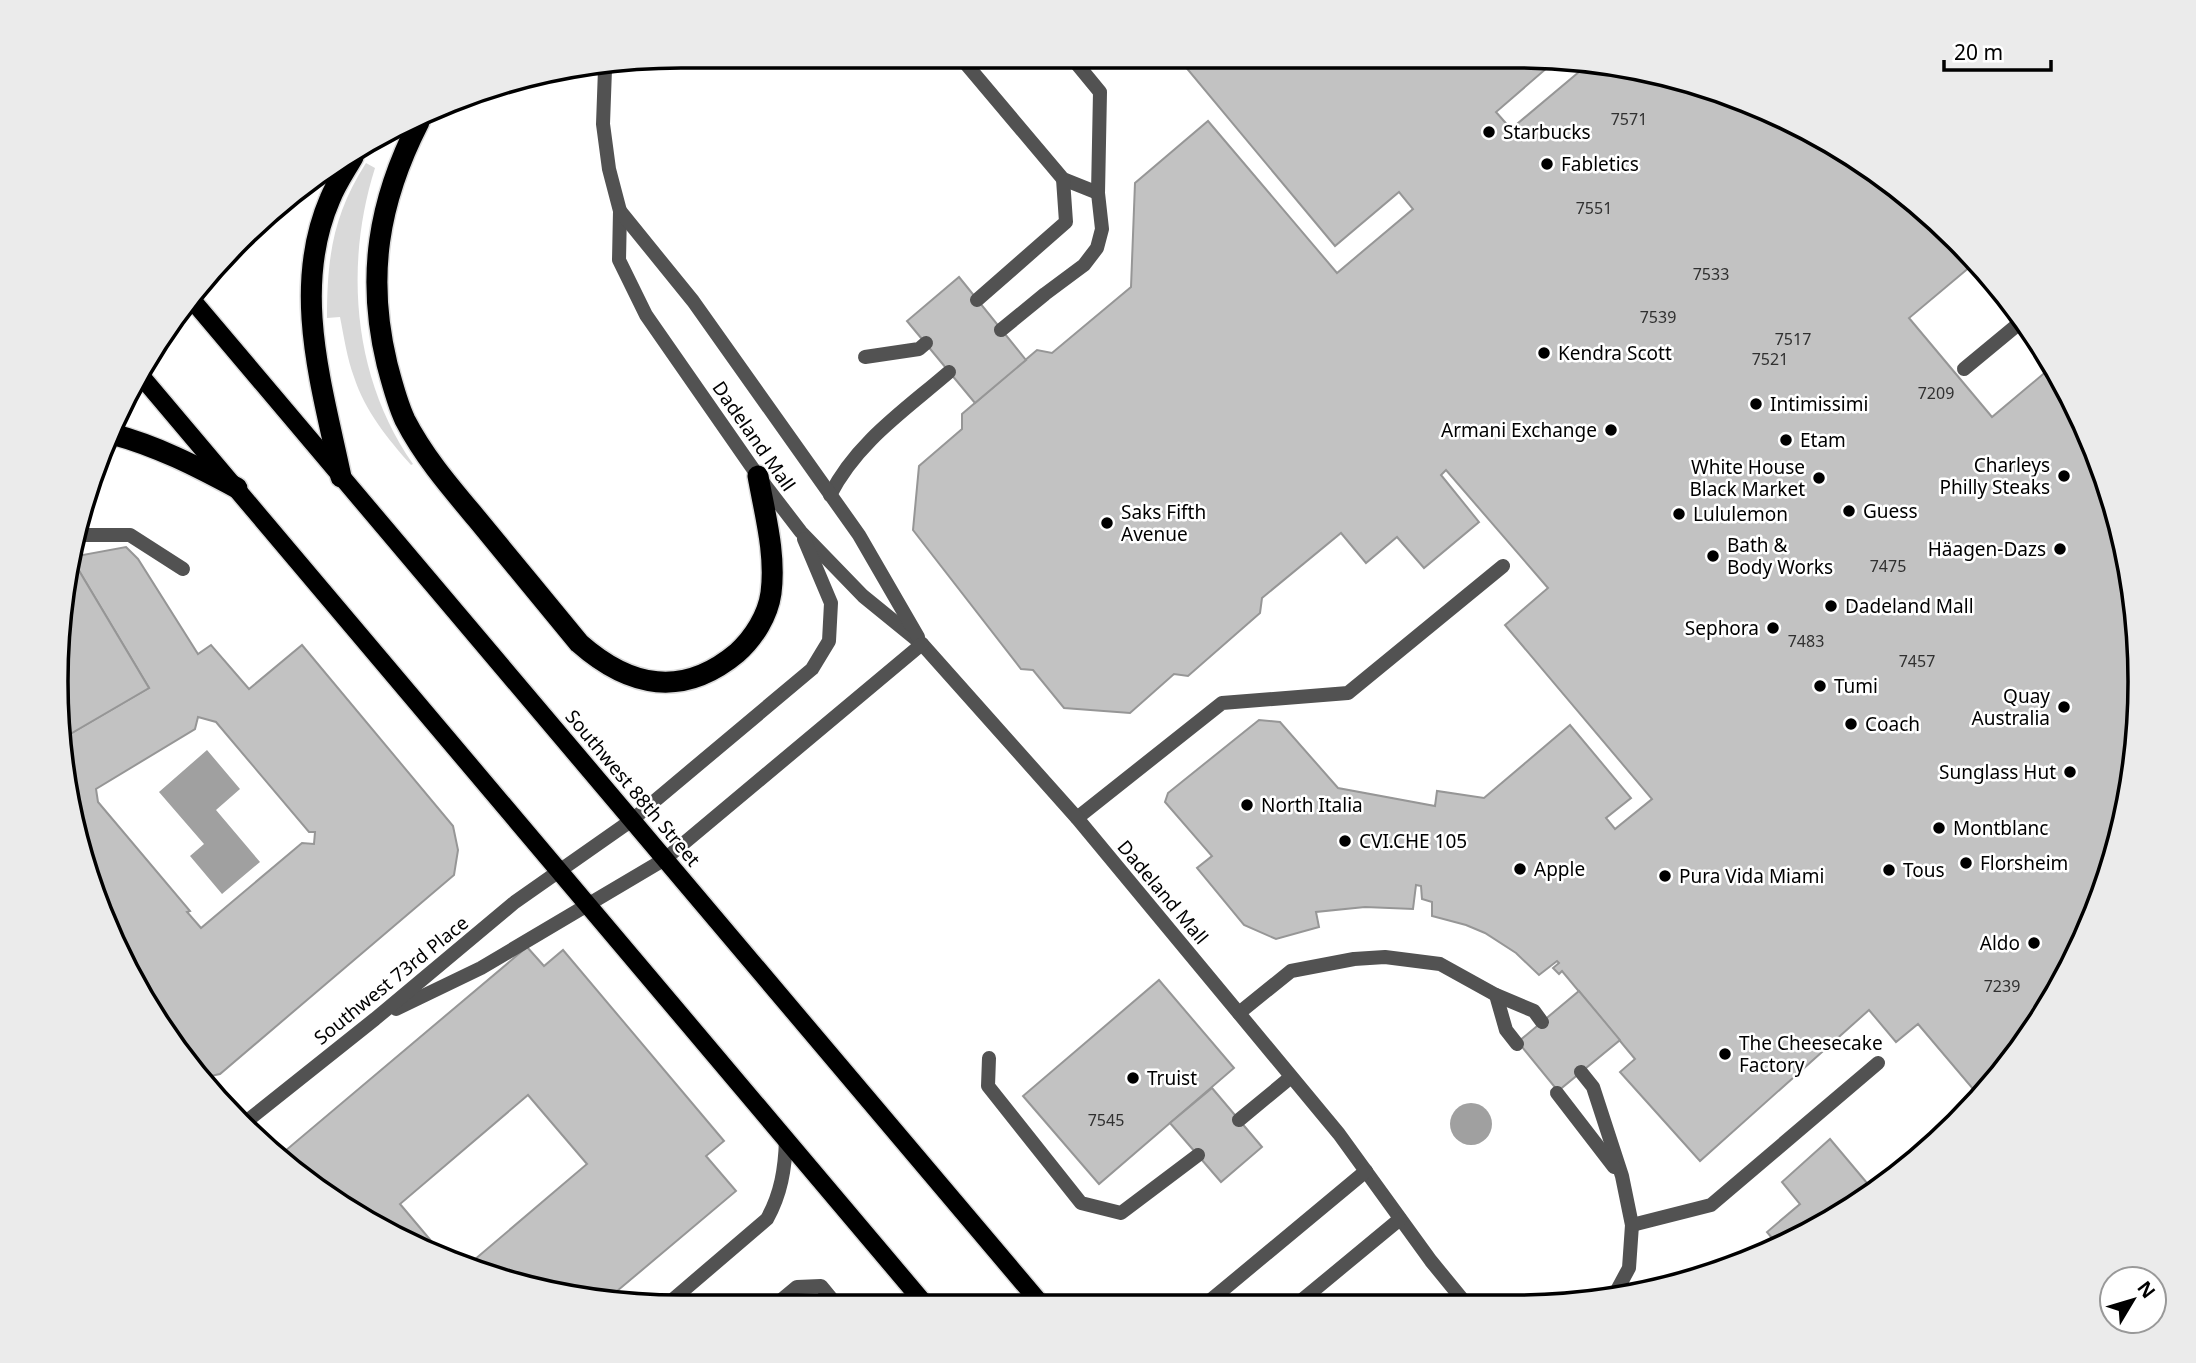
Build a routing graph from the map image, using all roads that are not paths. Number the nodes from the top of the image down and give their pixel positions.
1 (969, 68) edge
2 (1080, 68) edge
3 (605, 73) edge
4 (415, 129) edge
5 (347, 168) edge
6 (1063, 179) junction
7 (1098, 192) junction
8 (620, 211) junction
9 (977, 300) dead end
10 (197, 306) edge
11 (2014, 327) edge
12 (1001, 330) dead end
13 (926, 344) dead end
14 (865, 356) dead end
15 (1964, 369) dead end
16 (949, 372) dead end
17 (146, 382) edge
18 (120, 436) edge
19 (758, 476) junction
20 (341, 477) junction
21 (237, 488) junction
22 (830, 495) junction
23 (801, 532) junction
24 (86, 535) edge
25 (1503, 566) dead end
26 (183, 569) dead end
27 (922, 644) junction
28 (1077, 818) junction
29 (632, 820) junction
30 (665, 859) junction
31 (559, 870) junction
32 (588, 905) junction
33 (1496, 995) junction
34 (1239, 1013) junction
35 (374, 1020) junction
36 (1542, 1022) dead end
37 (1517, 1044) dead end
38 (989, 1058) dead end
39 (1878, 1063) dead end
40 (1581, 1072) dead end
41 (1291, 1077) junction
42 (1557, 1093) dead end
43 (251, 1118) edge
44 (1239, 1120) dead end
45 (786, 1140) junction
46 (1198, 1155) dead end
47 (1366, 1171) junction
48 (1622, 1176) junction
49 (1401, 1219) junction
50 (1632, 1225) junction
51 (1620, 1286) edge
52 (678, 1295) edge
53 (787, 1295) edge
54 (828, 1295) edge
55 (916, 1295) edge
56 (1033, 1295) edge
57 (1217, 1295) edge
58 (1308, 1295) edge
59 (1459, 1295) edge

1 - 6 street
2 - 7 street
3 - 8 street, Dadeland Mall
4 - 19 highway
5 - 20 highway
6 - 7 street
6 - 9 street
7 - 12 street
8 - 19 street, Dadeland Mall
8 - 22 street, Dadeland Mall
10 - 20 main road, Southwest 88th Street
11 - 15 street
13 - 14 street
16 - 22 street
17 - 21 main road
18 - 21 highway
19 - 23 street, Dadeland Mall
20 - 29 main road, Southwest 88th Street
21 - 31 main road
22 - 27 street, Dadeland Mall
23 - 27 street, Dadeland Mall
23 - 29 street
24 - 26 street
25 - 28 street
27 - 28 street, Dadeland Mall
27 - 30 street
28 - 34 street, Dadeland Mall
29 - 30 main road, Southwest 88th Street
29 - 31 street
30 - 32 street
30 - 56 main road, Southwest 88th Street
31 - 32 main road
31 - 35 street, Southwest 73rd Place
32 - 35 street
32 - 45 main road
33 - 34 street
33 - 36 street
33 - 37 street
34 - 41 street, Dadeland Mall
35 - 43 street, Southwest 73rd Place
38 - 46 street
39 - 50 street
40 - 48 street
41 - 44 street
41 - 47 street, Dadeland Mall
42 - 48 street
45 - 52 street
45 - 55 main road
47 - 49 street, Dadeland Mall
47 - 57 street
48 - 50 street
49 - 58 street
49 - 59 street, Dadeland Mall
50 - 51 street
53 - 54 street

